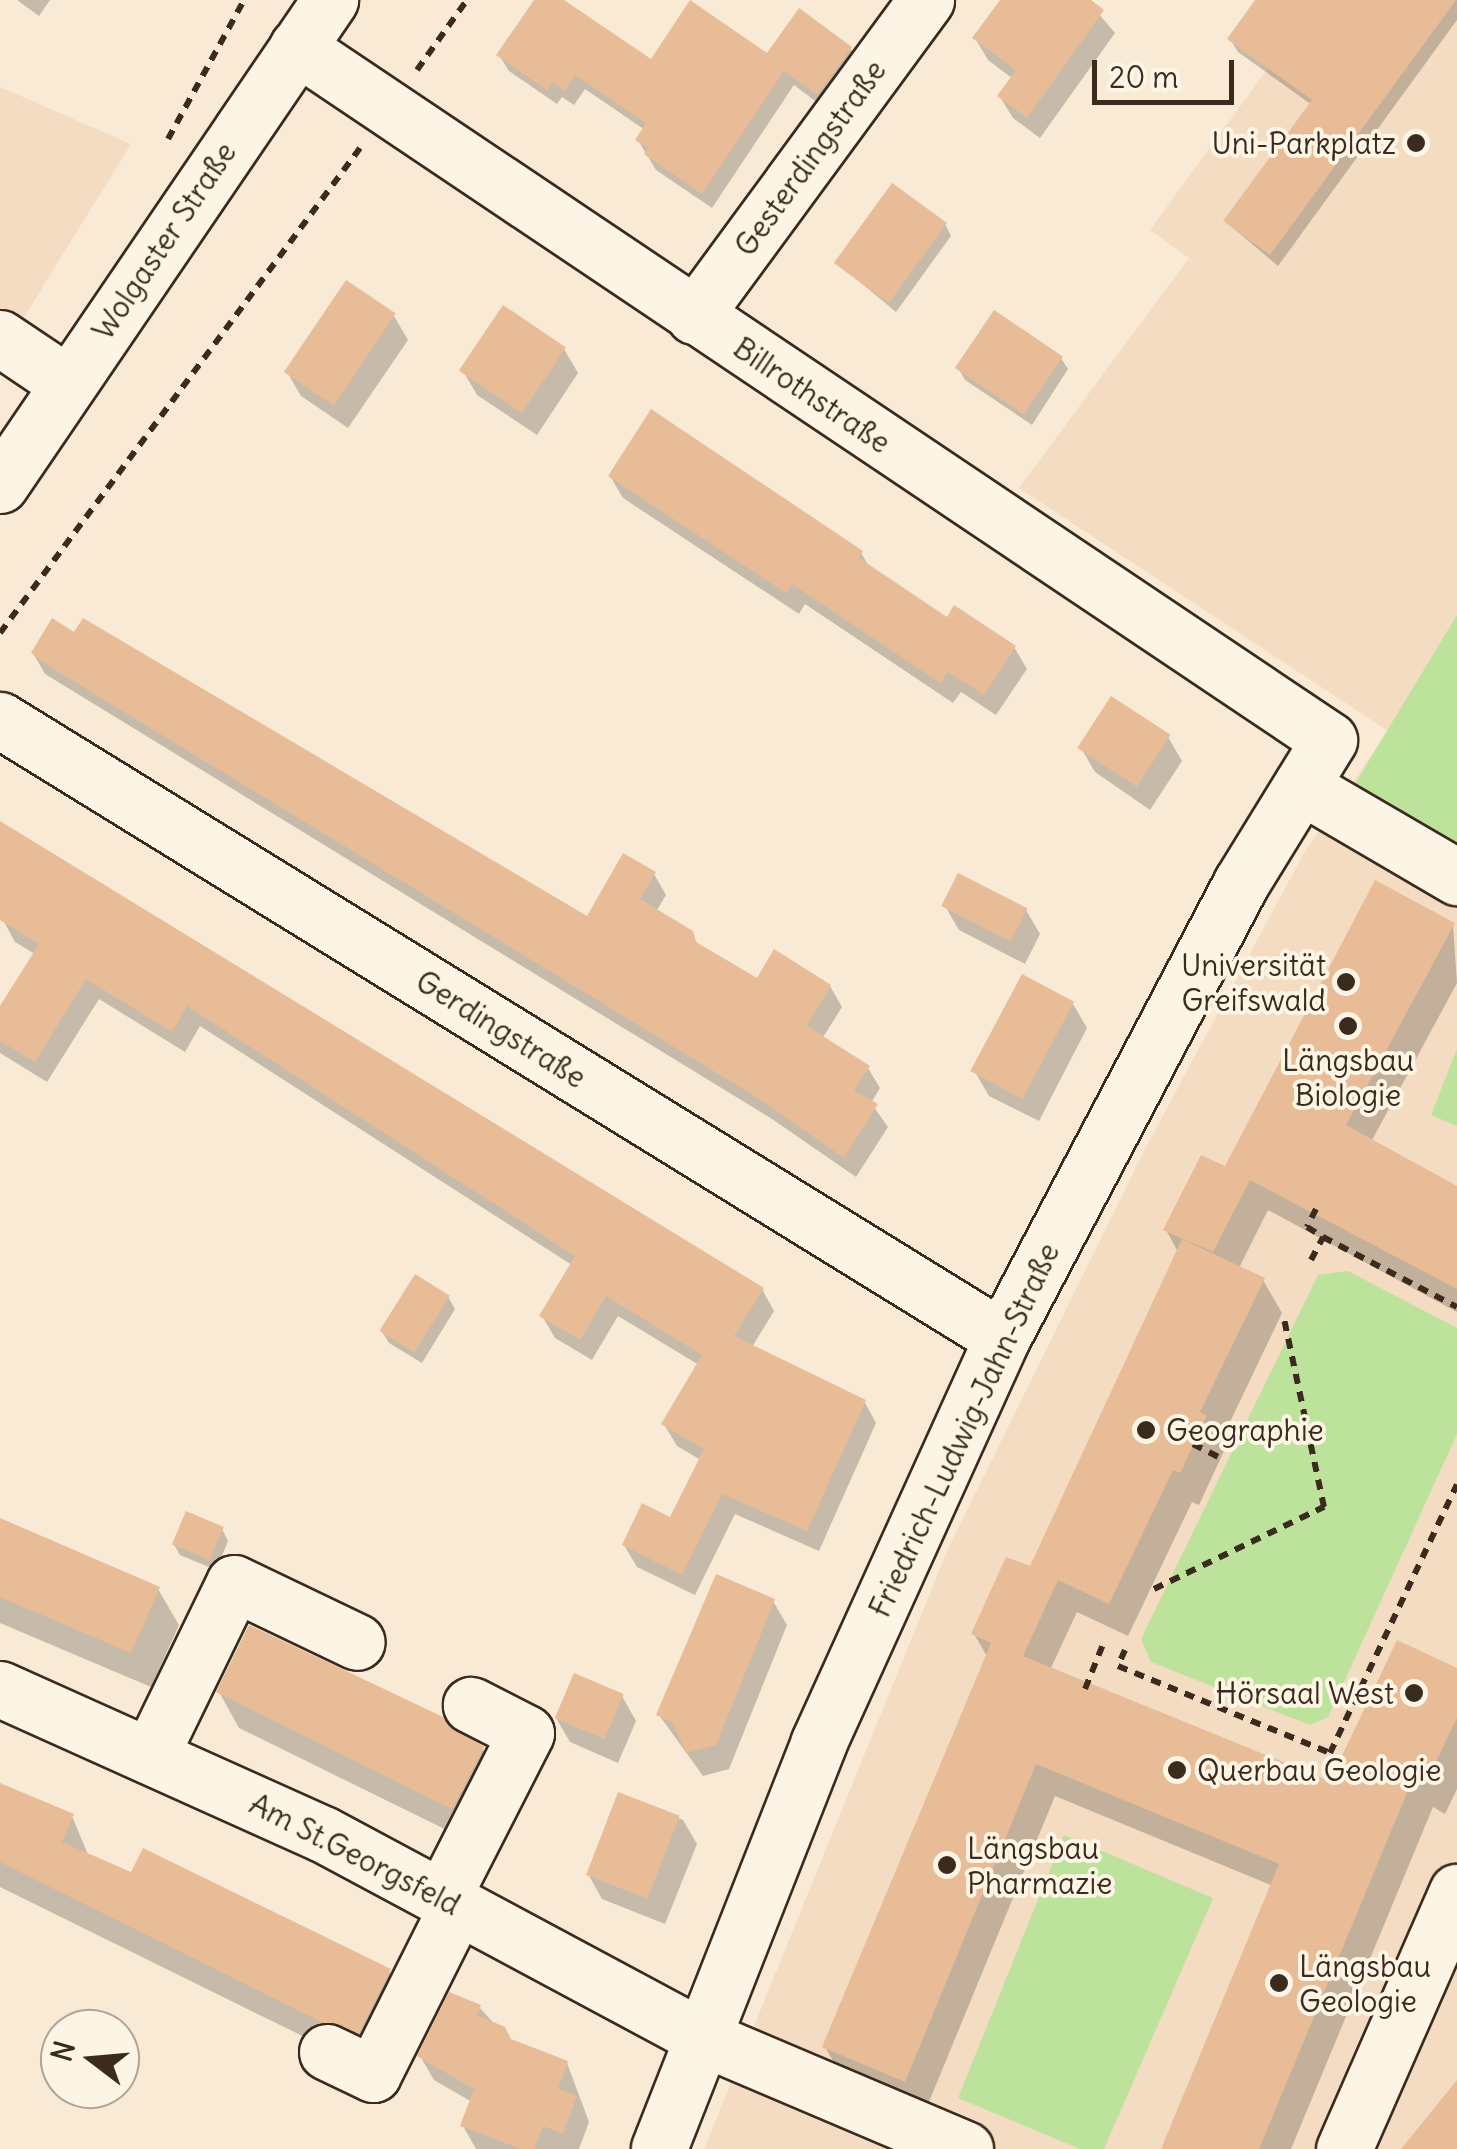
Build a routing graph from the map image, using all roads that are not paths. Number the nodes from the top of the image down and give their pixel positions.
1 (330, 0) edge
2 (926, 0) edge
3 (297, 47) junction
4 (694, 316) junction
5 (0, 338) edge
6 (67, 383) junction
7 (0, 484) edge
8 (0, 720) edge
9 (1315, 763) junction
10 (1457, 877) edge
11 (1002, 1338) junction
12 (357, 1642) dead end
13 (0, 1689) edge
14 (471, 1705) dead end
15 (150, 1756) junction
16 (1457, 1892) edge
17 (450, 1902) junction
18 (701, 2037) junction
19 (327, 2052) dead end
20 (659, 2149) edge
21 (965, 2149) edge
22 (1344, 2149) edge

1 - 3 street, Wolgaster Straße
2 - 4 street, Gesterdingstraße
3 - 4 street, Billrothstraße
3 - 6 street, Wolgaster Straße
4 - 9 street, Billrothstraße
5 - 6 street
6 - 7 street, Wolgaster Straße
8 - 11 street, Gerdingstraße
9 - 10 street, Billrothstraße
9 - 11 street, Friedrich-Ludwig-Jahn-Straße
11 - 18 street, Friedrich-Ludwig-Jahn-Straße
12 - 15 street
13 - 15 street, Am St.Georgsfeld
14 - 17 street
15 - 17 street, Am St.Georgsfeld
16 - 22 street
17 - 18 street, Am St.Georgsfeld
17 - 19 street
18 - 20 street, Friedrich-Ludwig-Jahn-Straße
18 - 21 street, Am St.Georgsfeld

